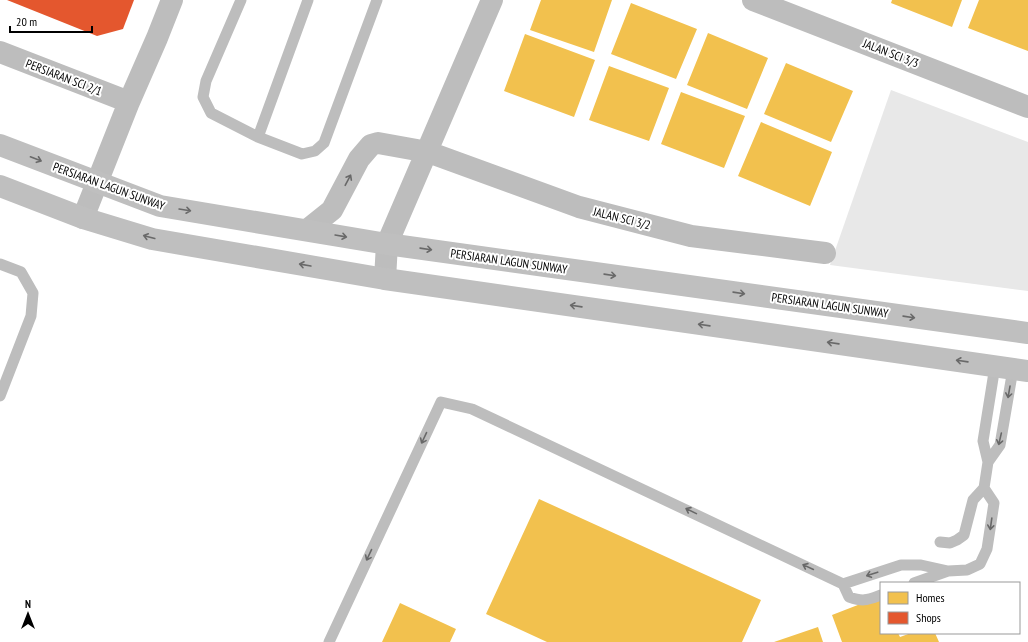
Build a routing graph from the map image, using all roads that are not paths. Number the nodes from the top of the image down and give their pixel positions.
1 (172, 0) edge
2 (241, 0) edge
3 (308, 0) edge
4 (377, 0) edge
5 (492, 0) edge
6 (753, 0) edge
7 (0, 52) edge
8 (129, 102) junction
9 (1028, 107) edge
10 (258, 137) junction
11 (0, 145) edge
12 (428, 152) junction
13 (96, 182) junction
14 (0, 186) edge
15 (83, 218) junction
16 (307, 230) junction
17 (387, 244) junction
18 (825, 253) dead end
19 (0, 264) edge
20 (385, 279) junction
21 (1028, 333) edge
22 (1012, 368) edge
23 (0, 396) edge
24 (988, 462) junction
25 (984, 488) junction
26 (940, 542) dead end
27 (948, 571) junction
28 (917, 582) edge
29 (843, 584) junction
30 (880, 595) edge
31 (329, 642) edge

1 - 8 street
2 - 10 lane
3 - 10 lane
4 - 10 lane
5 - 12 street
6 - 9 street, JALAN SCI 3/3
7 - 8 street, PERSIARAN SCI 2/1
8 - 13 street
11 -> 13 main road, PERSIARAN LAGUN SUNWAY
16 -> 12 street, JALAN SCI 3/2
12 - 17 street
12 - 18 street, JALAN SCI 3/2
13 - 15 street
13 -> 16 main road, PERSIARAN LAGUN SUNWAY
14 - 15 main road
20 -> 15 main road
16 -> 17 main road, PERSIARAN LAGUN SUNWAY
17 - 20 street
17 -> 21 main road, PERSIARAN LAGUN SUNWAY
19 - 23 lane
22 -> 20 main road
22 -> 24 lane
22 - 24 lane
24 - 25 lane
25 - 26 lane
25 -> 27 lane
27 - 28 lane
27 -> 29 lane
29 - 30 lane
29 -> 31 lane

